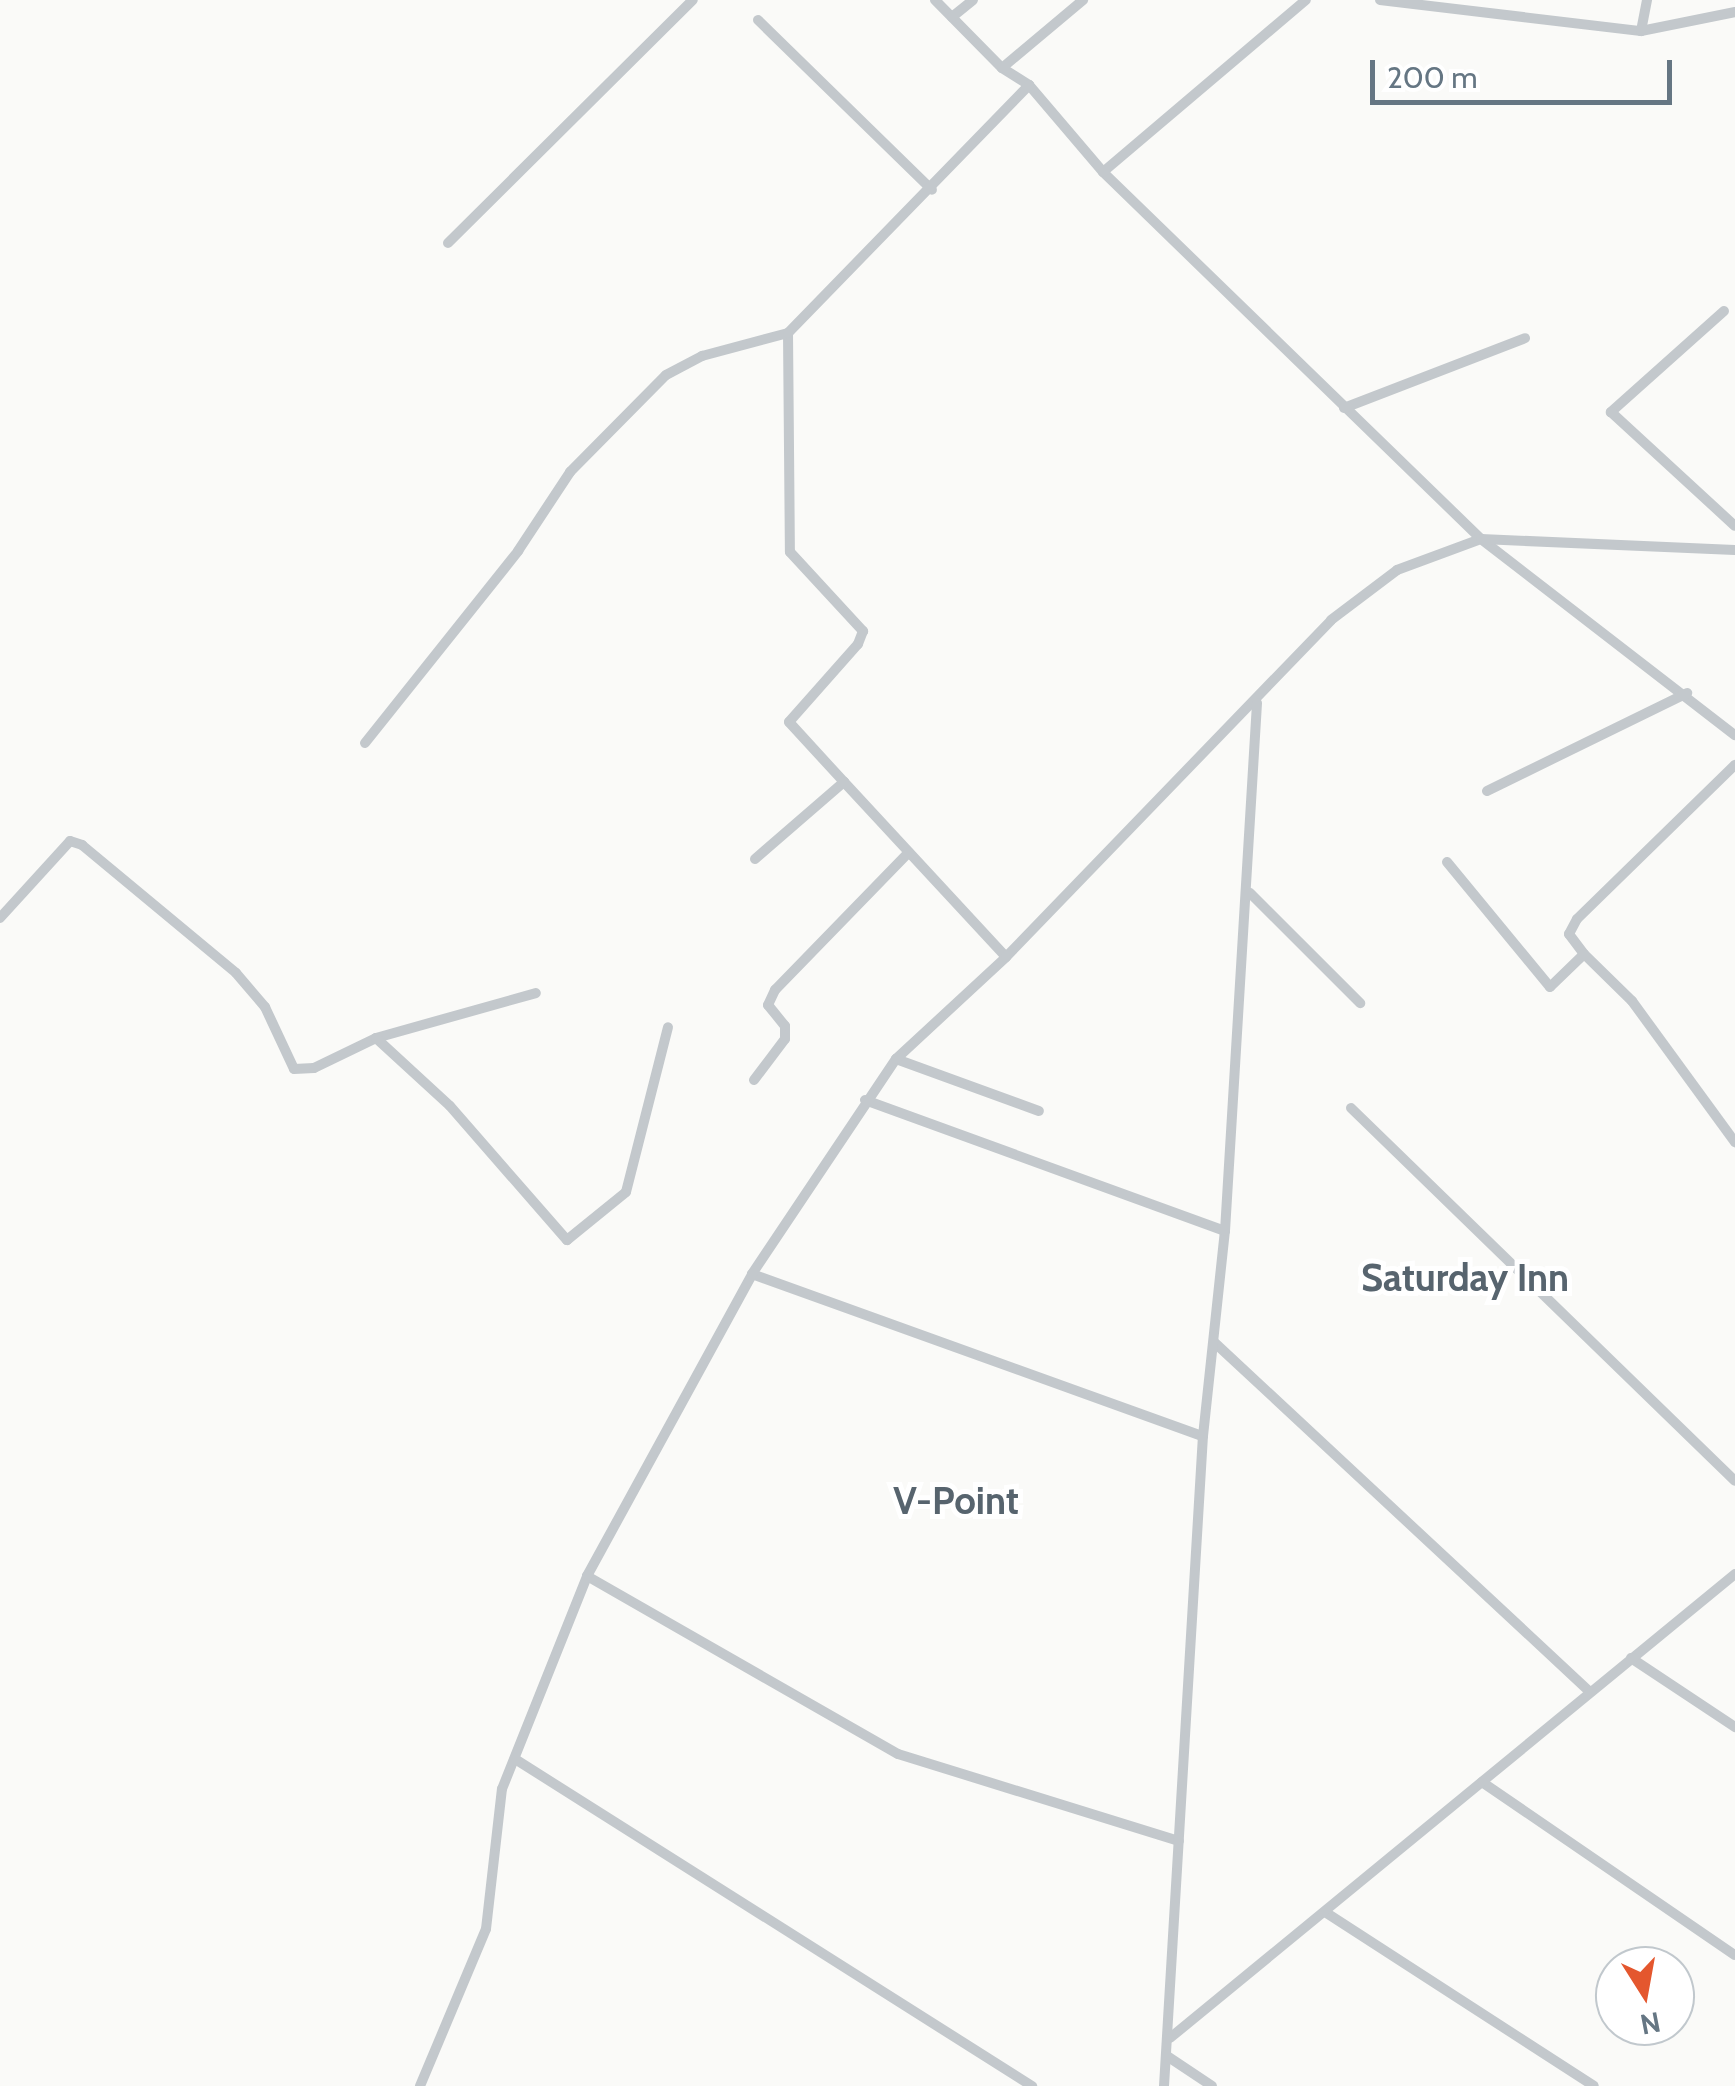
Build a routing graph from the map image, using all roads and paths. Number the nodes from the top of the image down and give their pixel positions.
1 (692, 0) edge
2 (936, 0) edge
3 (973, 0) edge
4 (1083, 0) edge
5 (1306, 0) edge
6 (1380, 0) edge
7 (1647, 0) edge
8 (1735, 12) edge
9 (952, 17) junction
10 (758, 20) dead end
11 (1641, 30) junction
12 (1002, 68) junction
13 (1029, 85) junction
14 (1103, 172) junction
15 (932, 190) junction
16 (448, 242) dead end
17 (1724, 311) dead end
18 (788, 333) junction
19 (1525, 338) dead end
20 (1344, 408) junction
21 (1735, 526) edge
22 (1481, 539) junction
23 (1735, 550) edge
24 (1686, 693) junction
25 (1257, 704) junction
26 (1735, 735) edge
27 (366, 743) dead end
28 (1735, 765) edge
29 (844, 782) junction
30 (1487, 791) dead end
31 (909, 852) junction
32 (755, 859) dead end
33 (1447, 862) dead end
34 (1250, 893) junction
35 (0, 918) edge
36 (1584, 954) junction
37 (1006, 958) junction
38 (536, 993) dead end
39 (1360, 1003) dead end
40 (668, 1027) dead end
41 (376, 1038) junction
42 (896, 1059) junction
43 (754, 1080) dead end
44 (865, 1100) junction
45 (1352, 1108) dead end
46 (1038, 1111) dead end
47 (1735, 1142) edge
48 (1226, 1231) junction
49 (752, 1274) junction
50 (1215, 1342) junction
51 (1203, 1436) junction
52 (1735, 1481) edge
53 (1735, 1574) edge
54 (586, 1576) junction
55 (1631, 1658) junction
56 (1590, 1692) junction
57 (1735, 1727) edge
58 (515, 1759) junction
59 (1482, 1782) junction
60 (1179, 1842) junction
61 (1325, 1912) junction
62 (1735, 1955) edge
63 (1170, 2038) junction
64 (1167, 2056) junction
65 (420, 2086) edge
66 (1032, 2086) edge
67 (1164, 2086) edge
68 (1212, 2086) edge
69 (1594, 2086) edge

1 - 16 street
2 - 9 street
3 - 9 street
4 - 12 street
5 - 14 street
6 - 11 street
7 - 11 street
8 - 11 street
9 - 12 street
10 - 15 street
12 - 13 street
13 - 14 street
13 - 15 street
14 - 20 street
15 - 18 street
17 - 21 street
18 - 27 street
18 - 29 street
19 - 20 street
20 - 22 street
22 - 23 street
22 - 24 street
22 - 25 street
24 - 26 street
24 - 30 street
25 - 34 street
25 - 37 street
28 - 36 street
29 - 31 street
29 - 32 street
31 - 37 street
31 - 43 street
33 - 36 street
34 - 39 street
34 - 48 street
35 - 41 street
36 - 47 street
37 - 42 street
38 - 41 street
40 - 41 street
42 - 44 street
42 - 46 street
44 - 48 street
44 - 49 street
45 - 52 street
48 - 50 street
49 - 51 street
49 - 54 street
50 - 51 street
50 - 56 street
51 - 60 street
53 - 55 street
54 - 58 street
54 - 60 street
55 - 56 street
55 - 57 street
56 - 59 street
58 - 65 street
58 - 66 street
59 - 61 street
59 - 62 street
60 - 63 street
61 - 63 street
61 - 69 street
63 - 64 street
64 - 67 street
64 - 68 street

